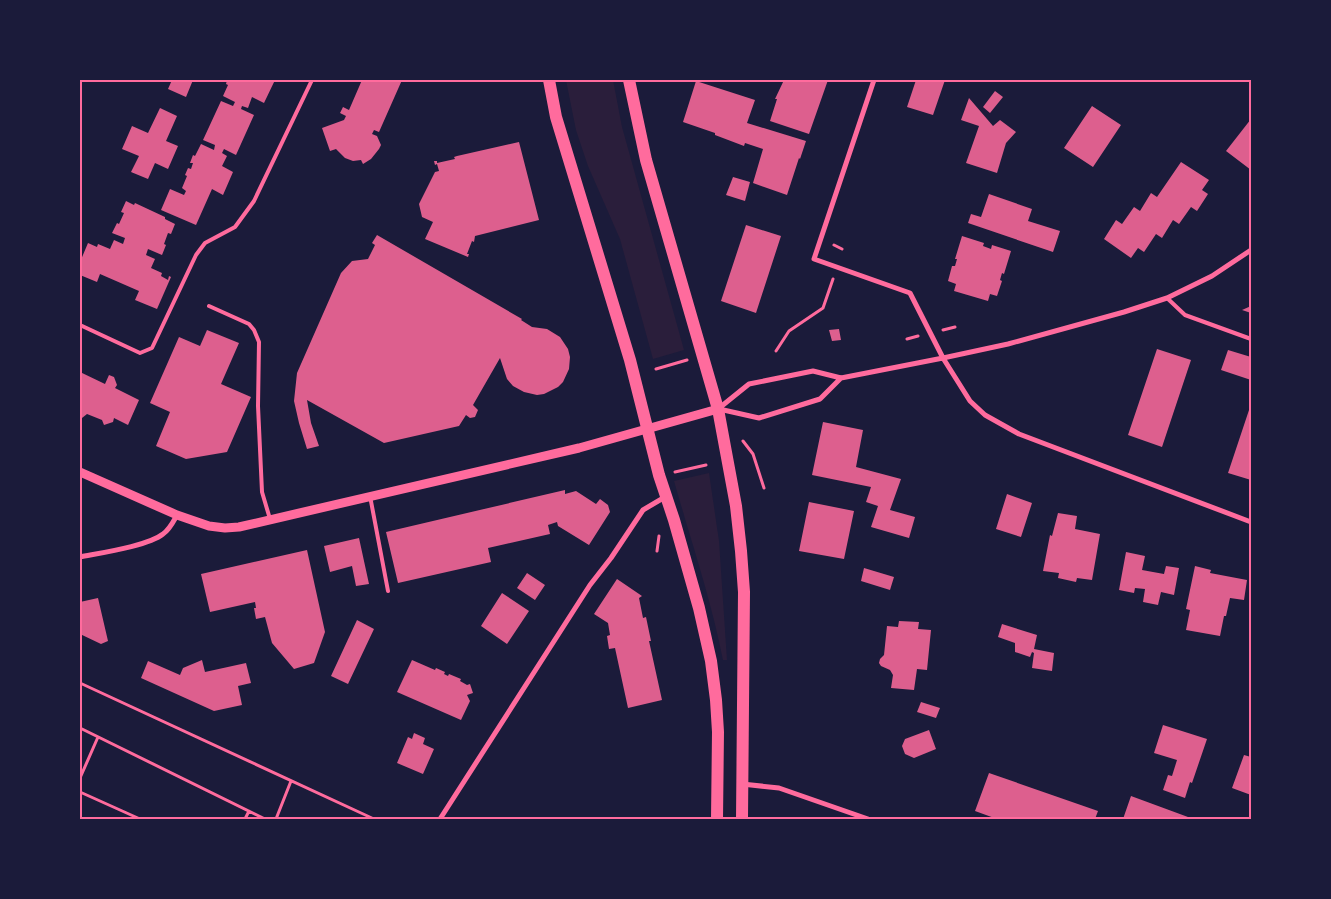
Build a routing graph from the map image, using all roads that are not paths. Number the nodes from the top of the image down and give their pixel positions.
1 (312, 80) edge
2 (549, 80) edge
3 (629, 80) edge
4 (874, 80) edge
5 (1251, 250) edge
6 (1167, 298) junction
7 (209, 306) dead end
8 (80, 325) edge
9 (1251, 339) edge
10 (943, 358) junction
11 (841, 378) junction
12 (718, 409) junction
13 (648, 428) junction
14 (80, 472) edge
15 (370, 496) junction
16 (666, 497) junction
17 (177, 515) junction
18 (270, 519) junction
19 (1251, 522) edge
20 (80, 557) edge
21 (388, 591) dead end
22 (742, 784) junction
23 (440, 819) edge
24 (717, 819) edge
25 (742, 819) edge
26 (868, 819) edge

1 - 8 lane
2 - 13 main road
3 - 12 main road
4 - 10 street
5 - 6 street
6 - 9 lane
6 - 10 street
7 - 18 lane
10 - 11 street
10 - 19 street
11 - 12 street
11 - 12 street
12 - 13 street
12 - 22 main road
13 - 15 street
13 - 16 main road
14 - 17 street
15 - 18 street
15 - 21 lane
16 - 23 street
16 - 24 main road
17 - 18 street
17 - 20 street
22 - 25 main road
22 - 26 street

